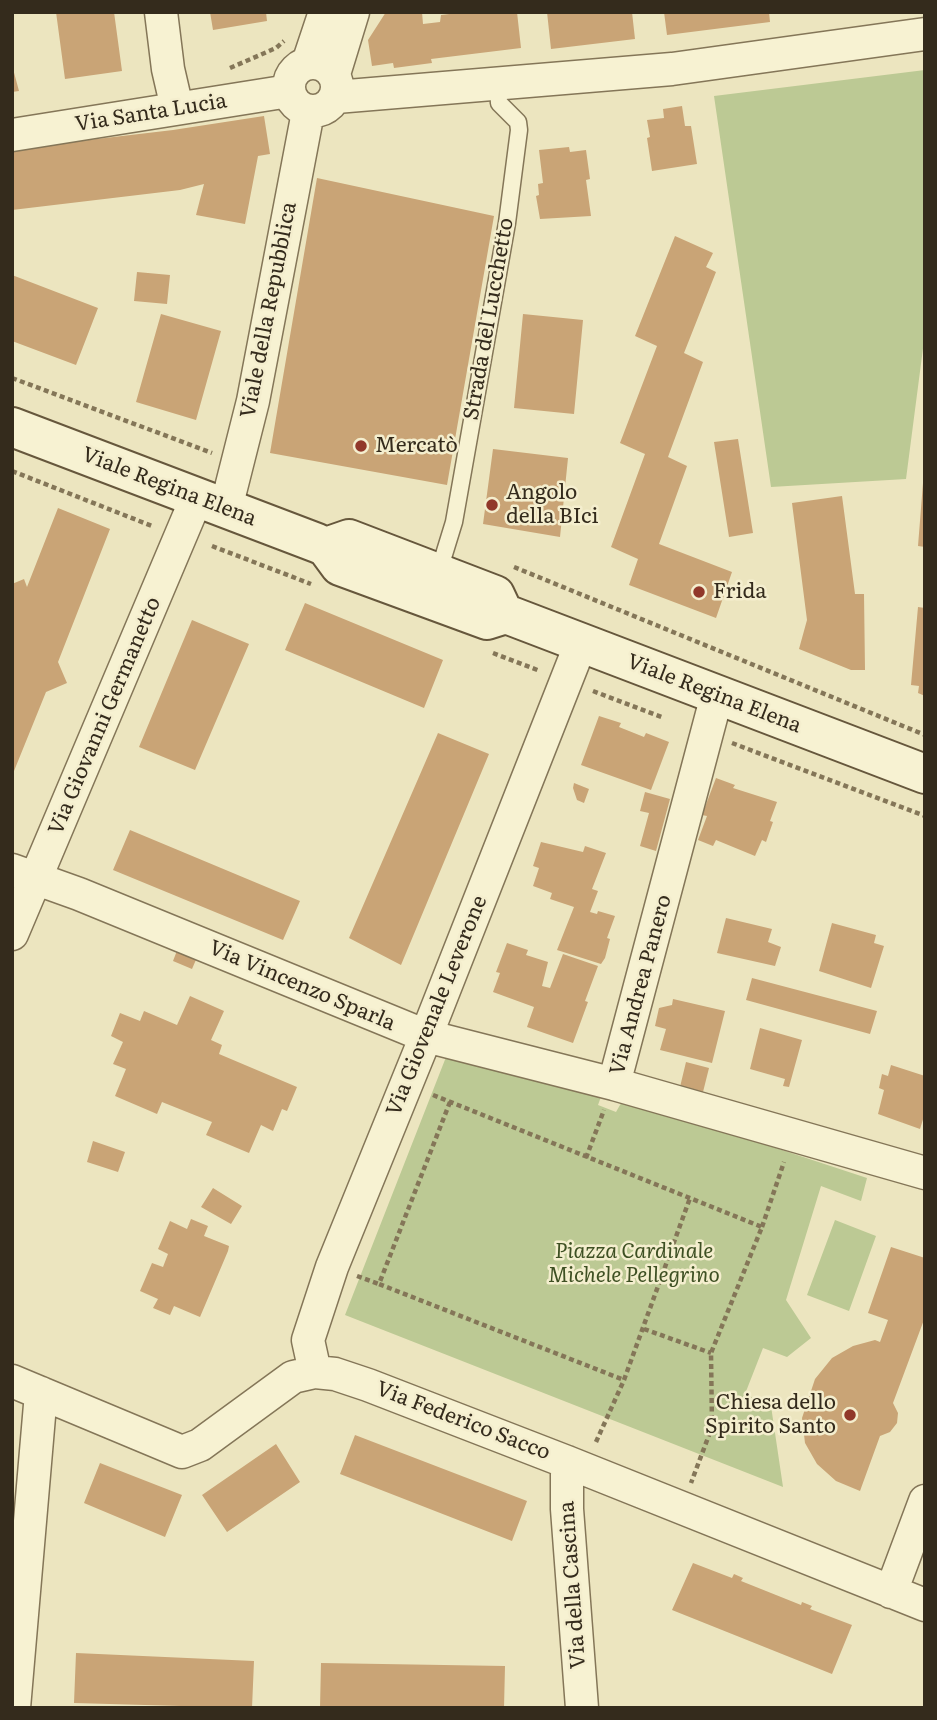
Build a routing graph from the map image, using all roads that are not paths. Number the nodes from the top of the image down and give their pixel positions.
1 (161, 12) edge
2 (325, 12) edge
3 (353, 12) edge
4 (925, 34) edge
5 (326, 78) junction
6 (498, 85) junction
7 (298, 101) junction
8 (177, 108) junction
9 (12, 135) edge
10 (12, 427) edge
11 (212, 503) junction
12 (434, 586) junction
13 (581, 643) junction
14 (717, 695) junction
15 (925, 774) edge
16 (24, 874) edge
17 (12, 934) edge
18 (426, 1036) junction
19 (614, 1084) junction
20 (925, 1173) edge
21 (315, 1372) junction
22 (12, 1381) edge
23 (41, 1394) junction
24 (575, 1465) junction
25 (925, 1501) edge
26 (891, 1592) junction
27 (925, 1605) edge
28 (15, 1675) edge
29 (14, 1708) edge
30 (582, 1708) edge

1 - 8 street
2 - 5 street
3 - 5 street
4 - 6 street
5 - 6 street
5 - 7 street, Via Santa Lucia
5 - 7 street
6 - 12 lane, Strada del Lucchetto
7 - 8 street, Via Santa Lucia
7 - 11 street, Viale della Repubblica
8 - 9 street, Via Santa Lucia
10 - 11 main road, Viale Regina Elena
11 - 12 main road, Viale Regina Elena
11 - 16 street, Via Giovanni Germanetto
12 - 13 main road, Viale Regina Elena
13 - 14 main road, Viale Regina Elena
13 - 18 street, Via Giovenale Leverone
14 - 15 main road, Viale Regina Elena
14 - 19 street, Via Andrea Panero
16 - 17 street, Via Giovanni Germanetto
16 - 18 street, Via Vincenzo Sparla
18 - 19 street, Via Vincenzo Sparla
18 - 21 street, Via Giovenale Leverone
19 - 20 street, Via Andrea Panero
21 - 23 street
21 - 24 street, Via Federico Sacco
22 - 23 street
23 - 28 street
24 - 26 street, Via Federico Sacco
24 - 30 street, Via della Cascina
25 - 26 street
26 - 27 street, Via Federico Sacco
28 - 29 street

